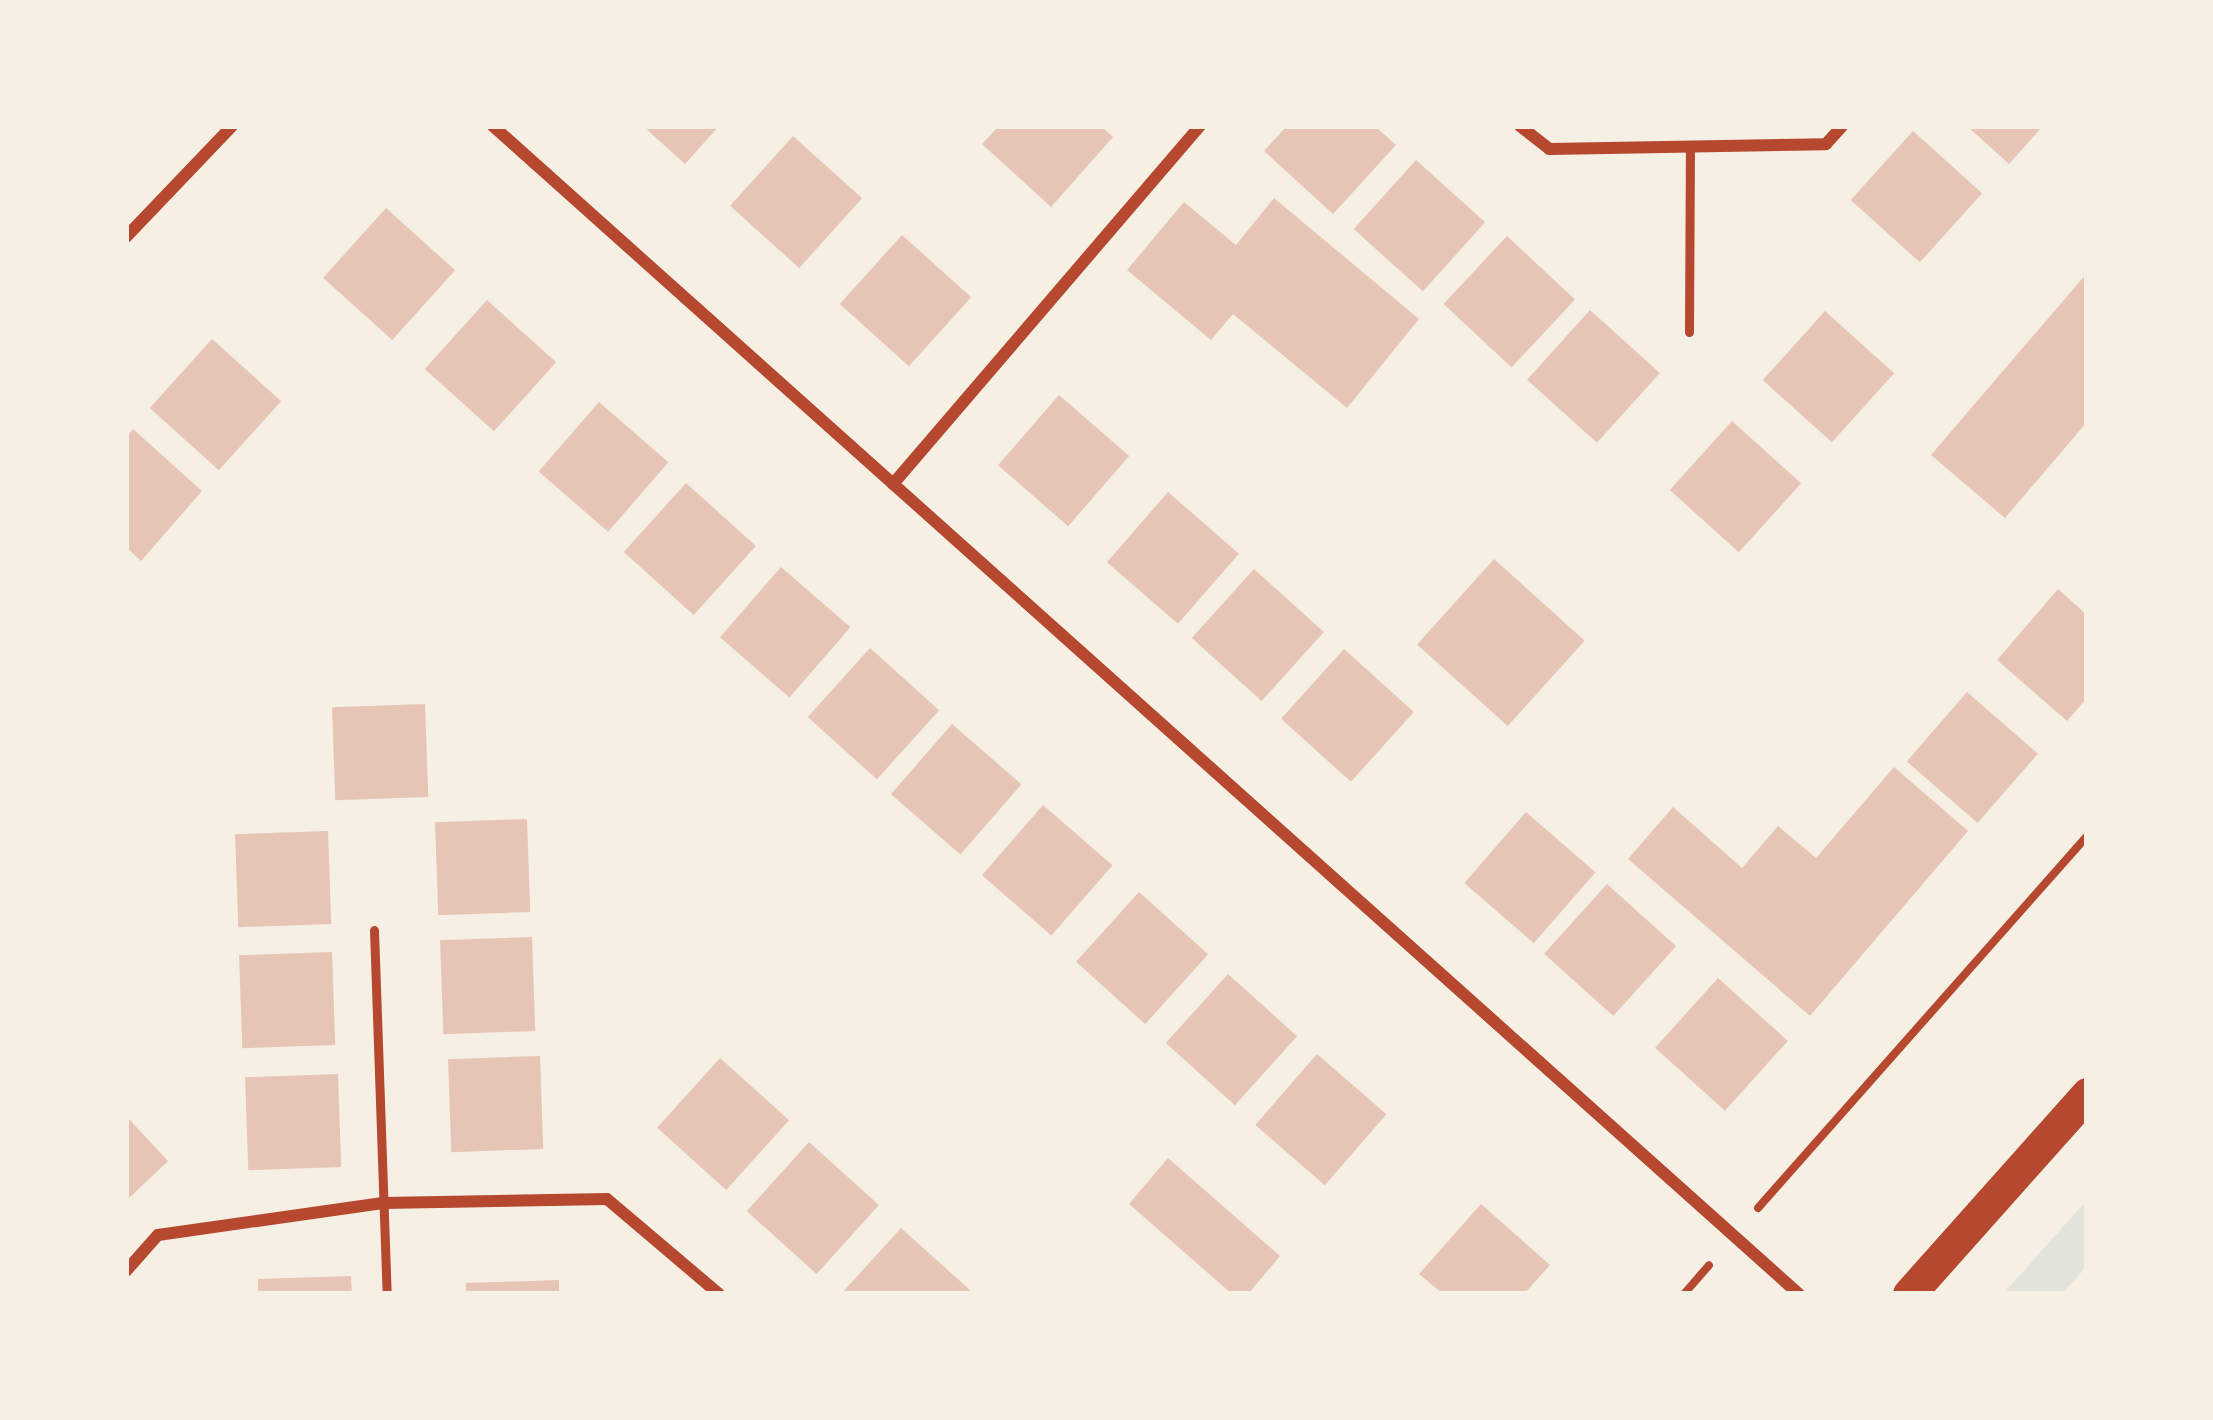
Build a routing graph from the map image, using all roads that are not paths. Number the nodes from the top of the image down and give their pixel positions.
1 (232, 126) edge
2 (493, 126) edge
3 (1200, 126) edge
4 (1520, 126) edge
5 (1842, 126) edge
6 (1690, 147) junction
7 (126, 237) edge
8 (1689, 332) dead end
9 (893, 484) junction
10 (374, 930) dead end
11 (2087, 1094) edge
12 (383, 1203) junction
13 (126, 1271) edge
14 (387, 1294) edge
15 (719, 1294) edge
16 (1799, 1294) edge
17 (1909, 1294) edge

1 - 7 street
2 - 9 street
3 - 9 street
4 - 6 street
5 - 6 street
6 - 8 lane
9 - 16 street
10 - 12 lane
11 - 17 highway
12 - 13 street
12 - 14 lane
12 - 15 street

